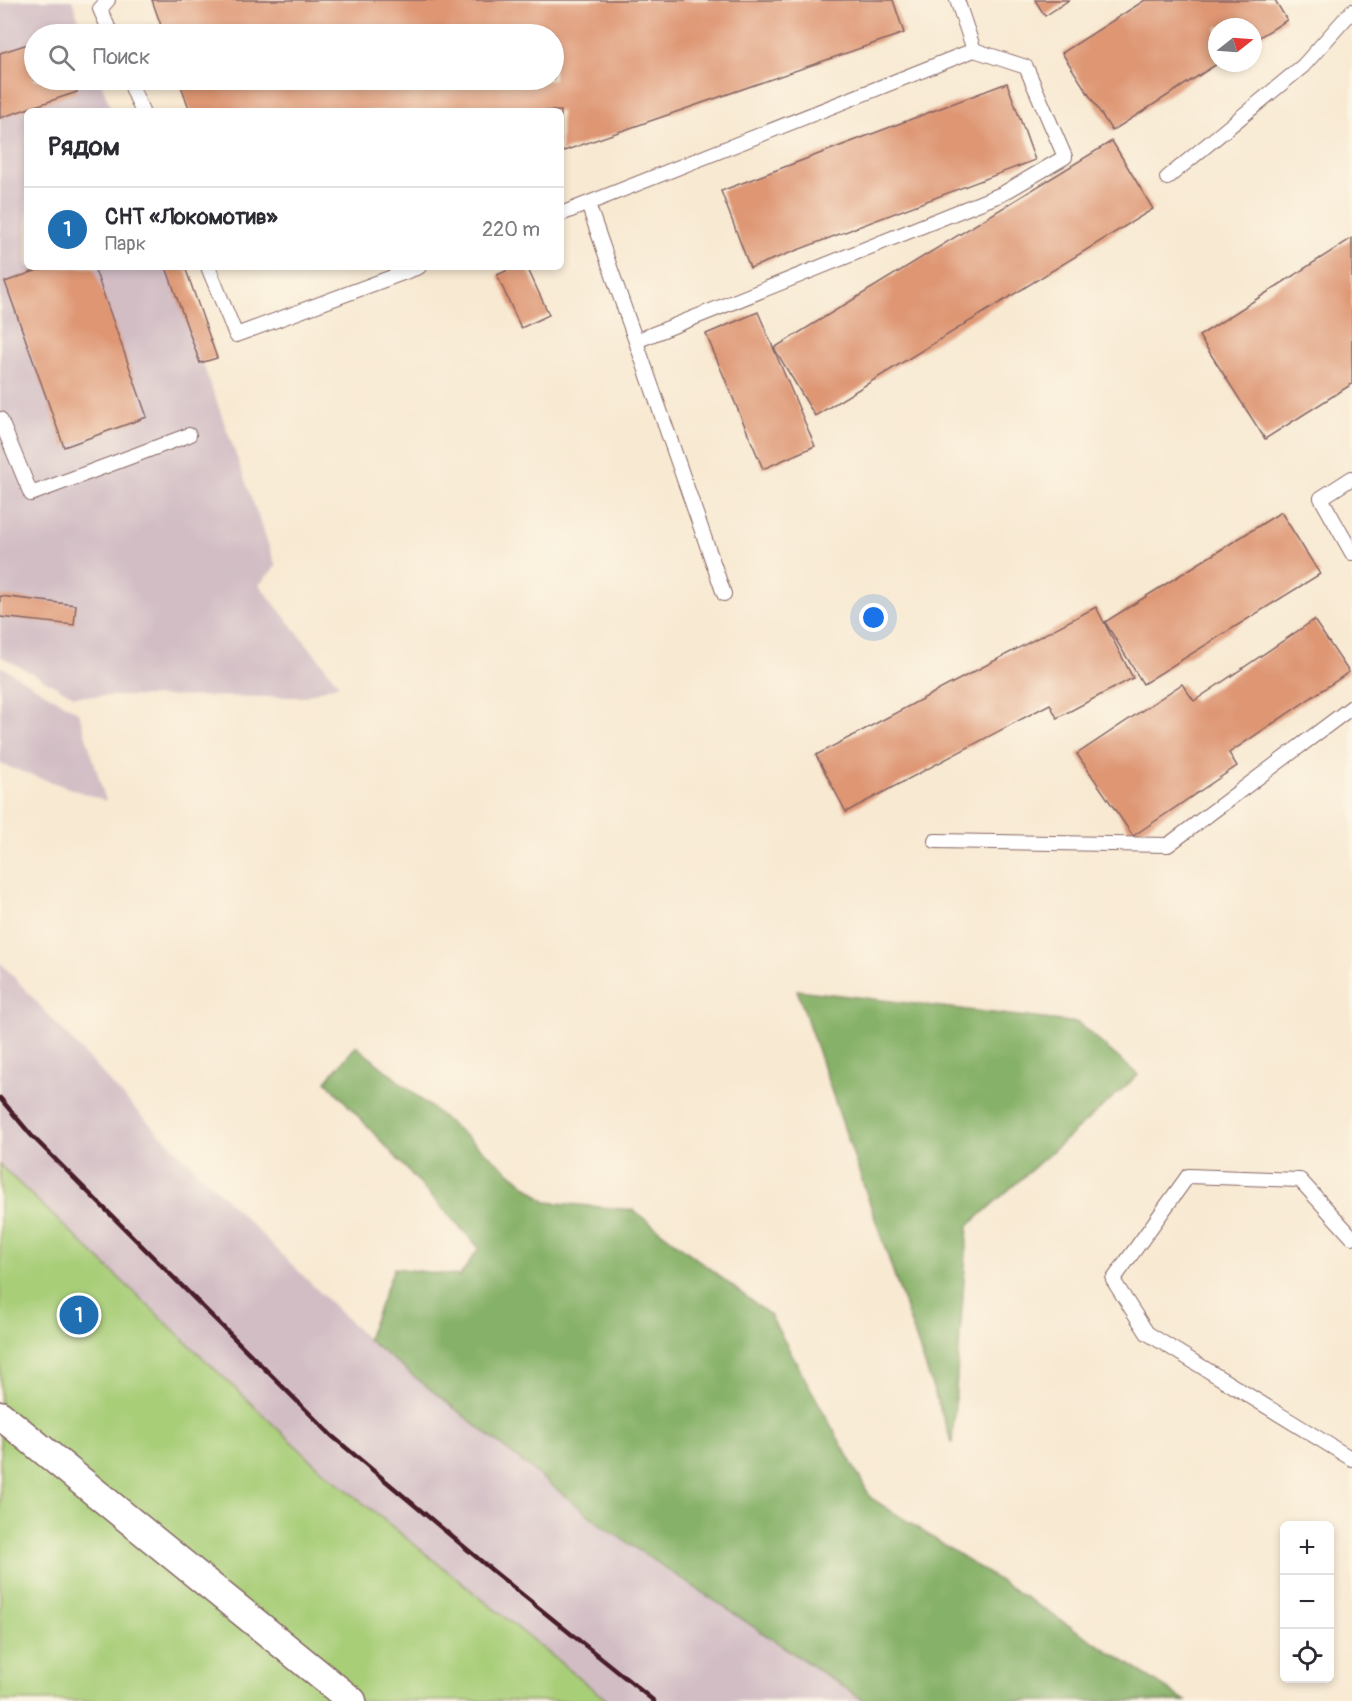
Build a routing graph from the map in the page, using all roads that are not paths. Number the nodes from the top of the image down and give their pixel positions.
1 (108, 0) edge
2 (957, 0) edge
3 (1352, 11) edge
4 (107, 24) edge
5 (974, 50) junction
6 (133, 90) edge
7 (141, 108) edge
8 (1167, 178) dead end
9 (588, 204) junction
10 (564, 213) edge
11 (209, 270) edge
12 (411, 270) edge
13 (636, 342) junction
14 (0, 419) edge
15 (189, 435) dead end
16 (1352, 478) edge
17 (1352, 553) edge
18 (724, 594) dead end
19 (1352, 707) edge
20 (935, 841) dead end
21 (1352, 1237) edge
22 (0, 1415) edge
23 (1352, 1459) edge
24 (352, 1701) edge

1 - 4 lane
2 - 5 lane
3 - 8 lane
5 - 9 lane
5 - 13 lane
6 - 7 lane
9 - 10 lane
9 - 13 lane
11 - 12 lane
13 - 18 lane
14 - 15 lane
16 - 17 lane
19 - 20 lane
21 - 23 lane
22 - 24 street

